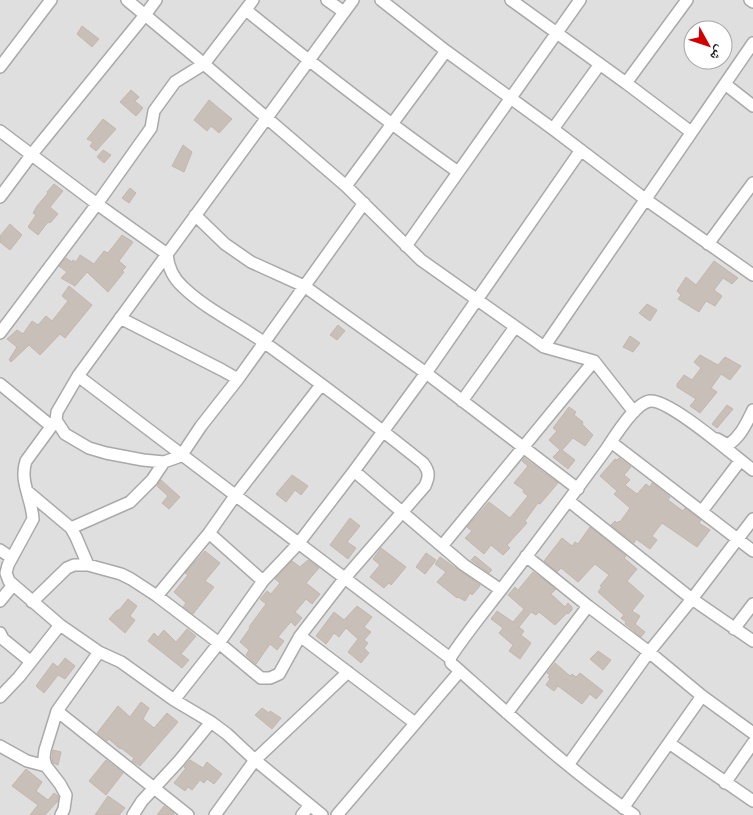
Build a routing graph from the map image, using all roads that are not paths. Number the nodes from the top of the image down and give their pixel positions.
1 (51, 0) edge
2 (127, 0) edge
3 (156, 0) edge
4 (327, 0) edge
5 (353, 0) edge
6 (381, 0) edge
7 (511, 0) edge
8 (580, 0) edge
9 (687, 0) edge
10 (250, 5) edge
11 (344, 12) junction
12 (145, 15) junction
13 (556, 33) junction
14 (753, 43) edge
15 (446, 51) junction
16 (308, 61) junction
17 (204, 64) junction
18 (600, 64) junction
19 (0, 67) edge
20 (626, 83) junction
21 (725, 84) junction
22 (510, 98) junction
23 (753, 106) edge
24 (266, 119) junction
25 (392, 125) junction
26 (553, 129) junction
27 (0, 131) edge
28 (691, 132) junction
29 (581, 150) junction
30 (32, 154) junction
31 (458, 172) junction
32 (753, 183) edge
33 (346, 186) junction
34 (0, 197) edge
35 (645, 199) junction
36 (364, 203) junction
37 (97, 204) junction
38 (195, 215) junction
39 (708, 244) junction
40 (406, 246) junction
41 (168, 254) junction
42 (753, 275) edge
43 (304, 286) junction
44 (476, 299) junction
45 (120, 318) junction
46 (515, 327) junction
47 (0, 333) edge
48 (263, 342) junction
49 (544, 347) junction
50 (594, 361) junction
51 (426, 373) junction
52 (78, 376) junction
53 (238, 379) junction
54 (0, 384) edge
55 (321, 385) junction
56 (462, 401) junction
57 (753, 410) edge
58 (634, 412) junction
59 (54, 423) junction
60 (383, 431) junction
61 (711, 436) junction
62 (611, 442) junction
63 (523, 449) junction
64 (181, 456) junction
65 (740, 461) junction
66 (164, 462) junction
67 (753, 470) edge
68 (354, 471) junction
69 (578, 489) junction
70 (27, 491) junction
71 (235, 496) junction
72 (569, 501) junction
73 (702, 511) junction
74 (403, 512) junction
75 (753, 519) edge
76 (71, 528) junction
77 (209, 533) junction
78 (738, 539) junction
79 (298, 544) junction
80 (442, 546) junction
81 (0, 550) edge
82 (753, 551) edge
83 (526, 556) junction
84 (12, 558) junction
85 (88, 564) junction
86 (344, 579) junction
87 (264, 580) junction
88 (13, 585) junction
89 (501, 590) junction
90 (157, 596) junction
91 (692, 599) junction
92 (0, 601) edge
93 (32, 602) junction
94 (753, 604) edge
95 (588, 606) junction
96 (60, 626) junction
97 (734, 629) junction
98 (0, 633) edge
99 (300, 636) junction
100 (753, 641) edge
101 (219, 643) junction
102 (99, 652) junction
103 (650, 652) junction
104 (450, 658) junction
105 (30, 661) junction
106 (460, 671) junction
107 (348, 672) junction
108 (702, 696) junction
109 (0, 697) edge
110 (174, 700) junction
111 (57, 711) junction
112 (507, 713) junction
113 (211, 722) junction
114 (415, 723) junction
115 (753, 733) edge
116 (669, 743) junction
117 (753, 743) edge
118 (0, 746) edge
119 (255, 760) junction
120 (568, 764) junction
121 (46, 766) junction
122 (726, 783) junction
123 (154, 788) junction
124 (753, 800) edge
125 (310, 805) junction
126 (624, 808) junction
127 (61, 815) edge
128 (133, 815) edge
129 (188, 815) edge
130 (215, 815) edge
131 (302, 815) edge
132 (322, 815) edge
133 (337, 815) edge
134 (634, 815) edge

1 - 19 street
2 - 12 street
3 - 12 street
4 - 11 street
5 - 11 street
6 - 15 street
7 - 13 street
8 - 13 street
9 - 20 street
10 - 16 street
10 - 17 street
11 - 16 street
12 - 17 street
12 - 30 street
13 - 18 street
13 - 22 street
14 - 21 street
15 - 22 street
15 - 25 street
16 - 24 street
16 - 25 street
17 - 24 street
17 - 37 street
18 - 20 street
18 - 26 street
20 - 28 street
21 - 23 street
21 - 28 street
22 - 26 street
22 - 31 street
24 - 33 street
24 - 38 street
25 - 31 street
25 - 33 street
26 - 29 street
27 - 30 street
28 - 35 street
29 - 35 street
29 - 44 street
30 - 34 street
30 - 37 street
31 - 40 street
32 - 39 street
33 - 36 street
35 - 39 street
35 - 49 street
36 - 40 street
36 - 43 street
37 - 41 street
37 - 47 street
38 - 41 street
38 - 43 street
39 - 42 street
40 - 44 street
41 - 45 street
41 - 48 street
43 - 48 street
43 - 51 street
44 - 46 street
44 - 51 street
45 - 52 street
45 - 53 street
46 - 49 street
46 - 56 street
48 - 53 street
48 - 55 street
49 - 50 street
50 - 58 street
50 - 63 street
51 - 56 street
51 - 60 street
52 - 59 street
52 - 64 street
53 - 64 street
54 - 59 street
55 - 60 street
55 - 71 street
56 - 63 street
57 - 61 street
58 - 61 street
58 - 62 street
59 - 66 street
59 - 70 street
60 - 68 street
60 - 74 street
61 - 65 street
62 - 69 street
62 - 73 street
63 - 69 street
63 - 80 street
64 - 66 street
64 - 71 street
65 - 67 street
65 - 73 street
66 - 76 street
68 - 74 street
68 - 79 street
69 - 72 street
70 - 76 street
70 - 84 street
71 - 77 street
71 - 79 street
72 - 83 street
72 - 91 street
73 - 78 street
74 - 80 street
74 - 86 street
75 - 78 street
76 - 85 street
77 - 87 street
77 - 90 street
78 - 82 street
78 - 91 street
79 - 86 street
79 - 87 street
80 - 89 street
81 - 84 street
83 - 89 street
83 - 95 street
84 - 88 street
85 - 90 street
85 - 93 street
86 - 99 street
86 - 104 street
87 - 101 street
88 - 92 street
88 - 93 street
89 - 104 street
90 - 101 street
91 - 97 street
91 - 103 street
93 - 96 street
94 - 97 street
95 - 103 street
95 - 112 street
96 - 102 street
96 - 105 street
97 - 100 street
98 - 105 street
99 - 101 street
99 - 107 street
101 - 110 street
102 - 110 street
102 - 111 street
103 - 108 street
103 - 120 street
104 - 106 street
105 - 109 street
106 - 112 street
106 - 114 street
107 - 114 street
107 - 119 street
108 - 115 street
108 - 116 street
110 - 113 street
111 - 121 street
111 - 123 street
112 - 120 street
113 - 119 street
113 - 123 street
114 - 133 street
116 - 122 street
116 - 126 street
117 - 122 street
118 - 121 street
119 - 125 street
119 - 130 street
120 - 126 street
121 - 127 street
122 - 124 street
123 - 128 street
123 - 129 street
125 - 131 street
125 - 132 street
126 - 134 street

